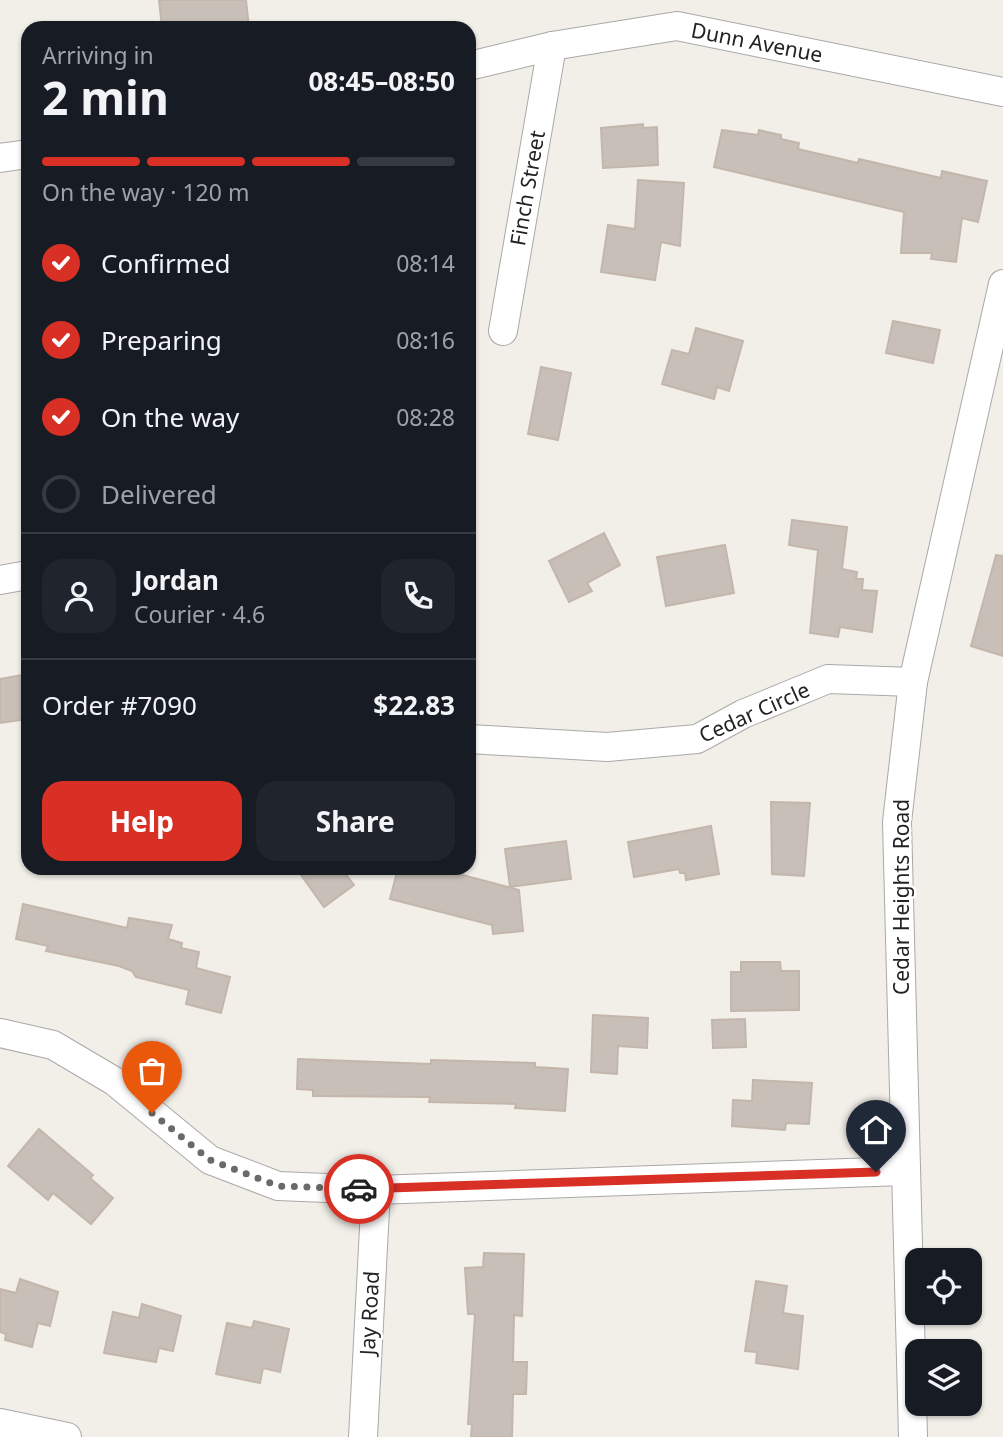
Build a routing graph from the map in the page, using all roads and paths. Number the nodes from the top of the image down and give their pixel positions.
1 (552, 46) junction
2 (476, 64) edge
3 (1003, 92) edge
4 (21, 155) edge
5 (0, 158) edge
6 (1003, 284) edge
7 (503, 331) dead end
8 (21, 576) edge
9 (0, 580) edge
10 (913, 682) junction
11 (476, 739) edge
12 (0, 1033) edge
13 (904, 1171) junction
14 (376, 1190) junction
15 (0, 1423) edge
16 (67, 1437) edge
17 (363, 1437) edge
18 (912, 1437) edge

1 - 2 street, Dunn Avenue
1 - 3 street, Dunn Avenue
1 - 7 street, Finch Street
4 - 5 street
6 - 10 street, Cedar Heights Road
8 - 9 street
10 - 11 street, Cedar Circle
10 - 13 street, Cedar Heights Road
12 - 14 street
13 - 14 street
13 - 18 street, Cedar Heights Road
14 - 17 street, Jay Road
15 - 16 street

